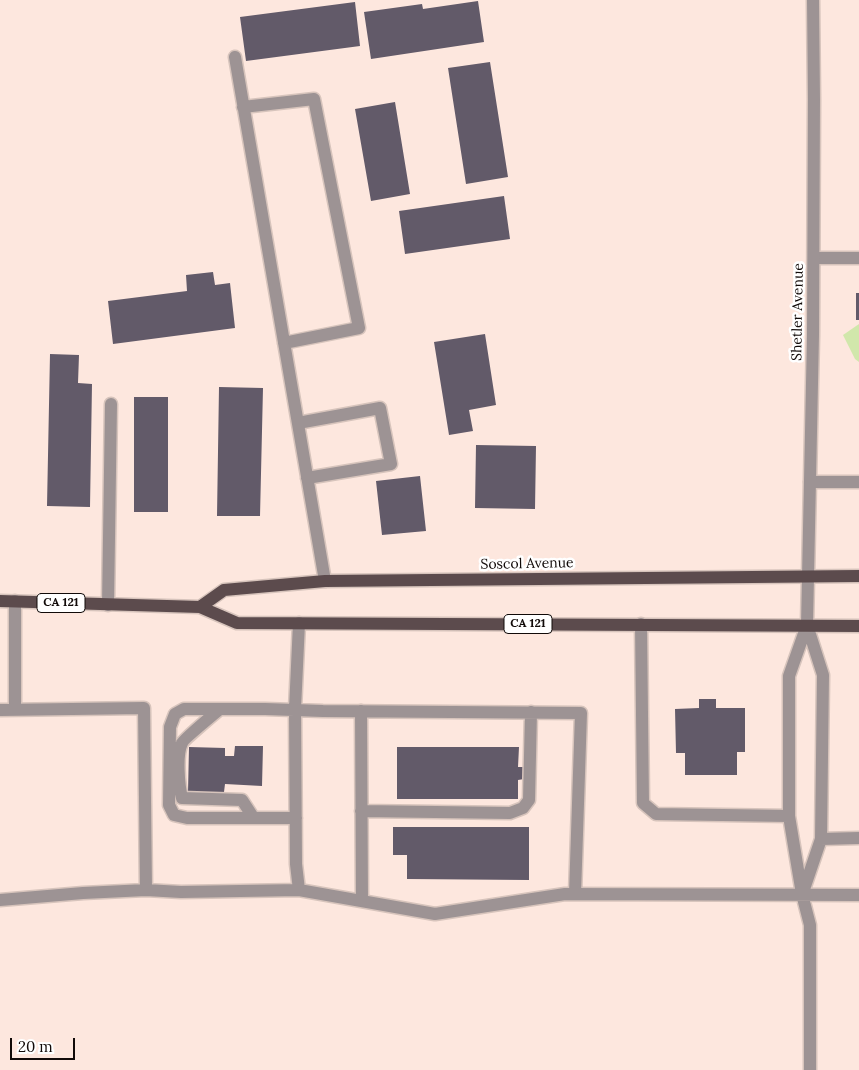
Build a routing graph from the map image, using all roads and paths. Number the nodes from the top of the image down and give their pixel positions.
1 (813, 0) edge
2 (235, 57) dead end
3 (243, 107) junction
4 (814, 258) junction
5 (859, 258) edge
6 (284, 343) junction
7 (111, 404) dead end
8 (298, 423) junction
9 (307, 478) junction
10 (810, 482) junction
11 (859, 482) edge
12 (807, 575) junction
13 (859, 576) edge
14 (325, 581) junction
15 (0, 601) edge
16 (14, 601) junction
17 (108, 604) junction
18 (200, 607) junction
19 (299, 623) junction
20 (641, 624) junction
21 (807, 625) junction
22 (859, 626) edge
23 (220, 709) junction
24 (296, 709) junction
25 (0, 710) edge
26 (15, 710) junction
27 (361, 712) junction
28 (530, 712) junction
29 (361, 811) junction
30 (789, 816) junction
31 (253, 817) junction
32 (296, 818) junction
33 (859, 838) edge
34 (821, 839) junction
35 (146, 890) junction
36 (299, 890) junction
37 (575, 894) junction
38 (802, 894) junction
39 (859, 895) edge
40 (0, 900) edge
41 (362, 901) junction
42 (810, 1070) edge

1 - 4 street, Shetler Avenue
2 - 3 street
3 - 6 street
3 - 6 street
4 - 5 street
4 - 10 street, Shetler Avenue
6 - 8 street
7 - 17 street
8 - 9 street
8 - 9 street
9 - 14 street
10 - 11 street
10 - 12 street, Shetler Avenue
12 - 13 main road, Soscol Avenue
12 - 14 main road, Soscol Avenue
12 - 21 street, Shetler Avenue
14 - 18 main road, Soscol Avenue
15 - 16 main road, CA 121
16 - 17 main road, CA 121
16 - 26 street
17 - 18 main road, CA 121
18 - 19 main road, CA 121
19 - 20 main road, CA 121
19 - 24 street
20 - 21 main road, CA 121
20 - 30 street
21 - 22 main road, CA 121
21 - 30 street
21 - 34 street
23 - 24 street
23 - 31 street
23 - 31 street
24 - 27 street
24 - 32 street
25 - 26 street
26 - 35 street
27 - 28 street
27 - 29 street
28 - 29 street
28 - 37 street
29 - 41 street
30 - 38 street
31 - 32 street
32 - 36 street
33 - 34 street
34 - 38 street
35 - 36 street
35 - 40 street
36 - 41 street
37 - 38 street
37 - 41 street
38 - 39 street
38 - 42 street

